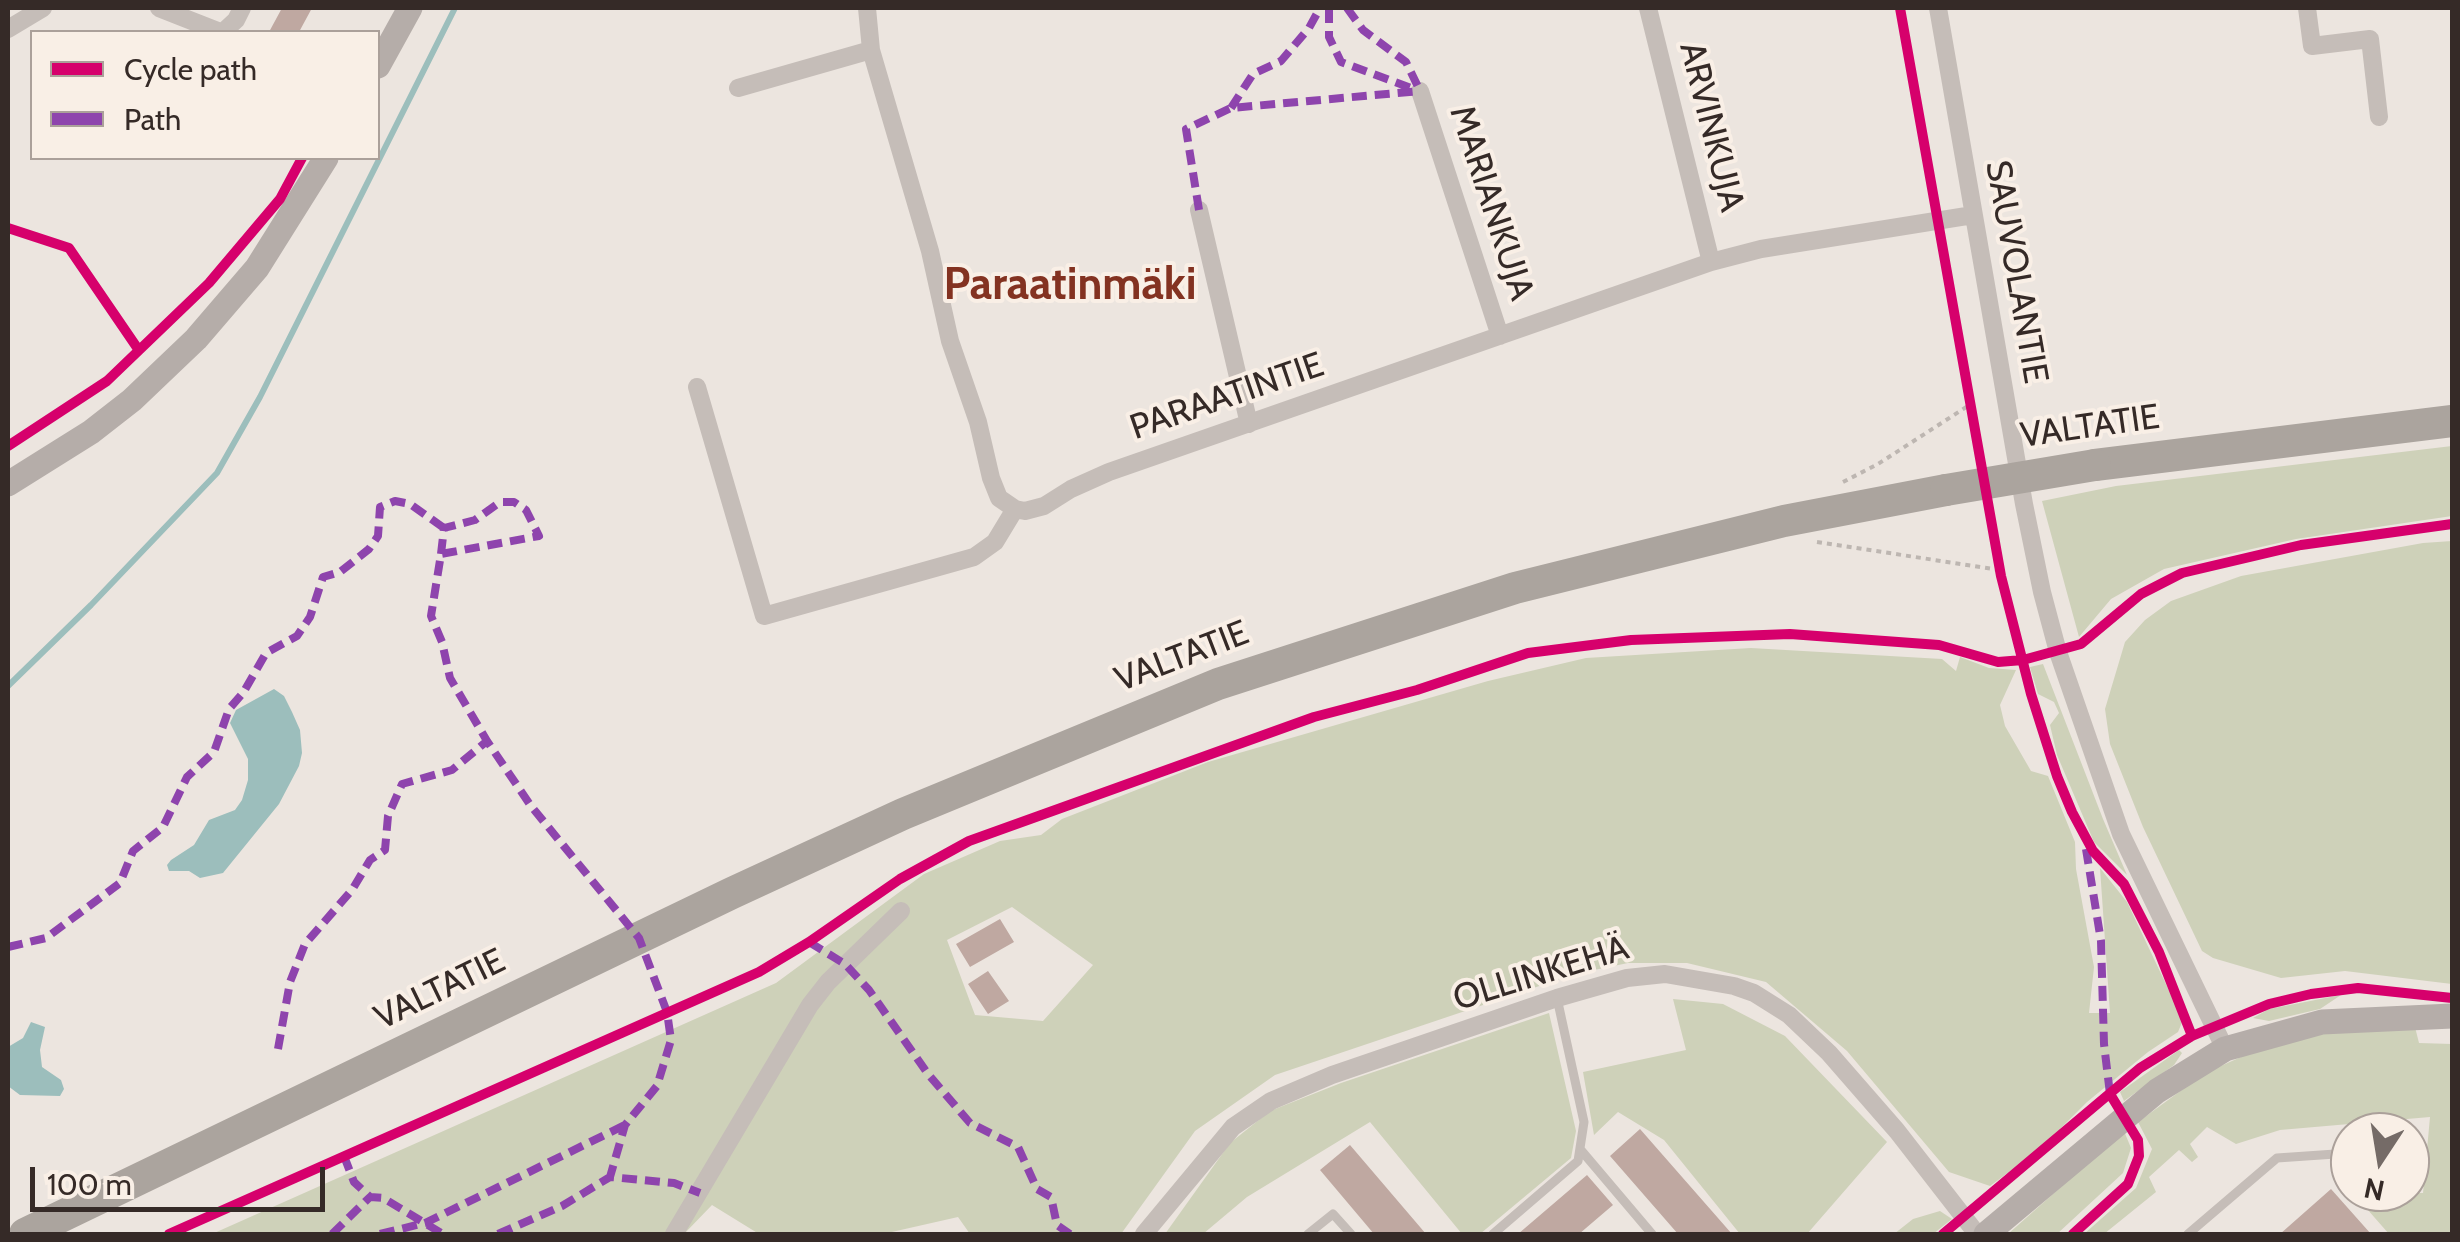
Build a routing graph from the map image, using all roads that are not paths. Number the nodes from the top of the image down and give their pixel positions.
1 (43, 8) edge
2 (158, 8) edge
3 (242, 8) edge
4 (410, 8) edge
5 (867, 8) edge
6 (1648, 8) edge
7 (1938, 8) edge
8 (2308, 8) edge
9 (8, 29) edge
10 (216, 30) edge
11 (224, 30) edge
12 (871, 50) junction
13 (380, 62) edge
14 (738, 88) dead end
15 (1420, 90) dead end
16 (2379, 117) dead end
17 (325, 160) edge
18 (1199, 210) dead end
19 (1974, 215) junction
20 (1711, 262) junction
21 (1500, 336) junction
22 (698, 387) dead end
23 (2452, 421) edge
24 (1249, 424) junction
25 (8, 484) edge
26 (1015, 509) junction
27 (901, 912) dead end
28 (1556, 998) junction
29 (2452, 1016) edge
30 (2226, 1049) junction
31 (1580, 1149) junction
32 (2330, 1154) edge
33 (26, 1234) edge
34 (674, 1234) edge
35 (1144, 1234) edge
36 (1308, 1234) edge
37 (1352, 1234) edge
38 (1493, 1234) edge
39 (1652, 1234) edge
40 (1977, 1234) edge
41 (1986, 1234) edge
42 (2188, 1234) edge

1 - 9 street
2 - 10 street
3 - 11 street
4 - 13 street
5 - 12 street
6 - 20 street, ARVINKUJA
7 - 19 street, SAUVOLANTIE
8 - 16 street
12 - 14 street
12 - 26 street
15 - 21 street, MARIANKUJA
17 - 25 street
18 - 24 street
19 - 20 street, PARAATINTIE
19 - 30 street, SAUVOLANTIE
20 - 21 street, PARAATINTIE
21 - 24 street, PARAATINTIE
22 - 26 street
23 - 33 highway, VALTATIE, bridge
24 - 26 street, PARAATINTIE
27 - 34 street
28 - 31 lane
28 - 35 street, OLLINKEHÄ
28 - 40 street, OLLINKEHÄ
29 - 30 street
30 - 41 street
31 - 38 lane
31 - 39 lane
32 - 42 lane
36 - 37 lane

